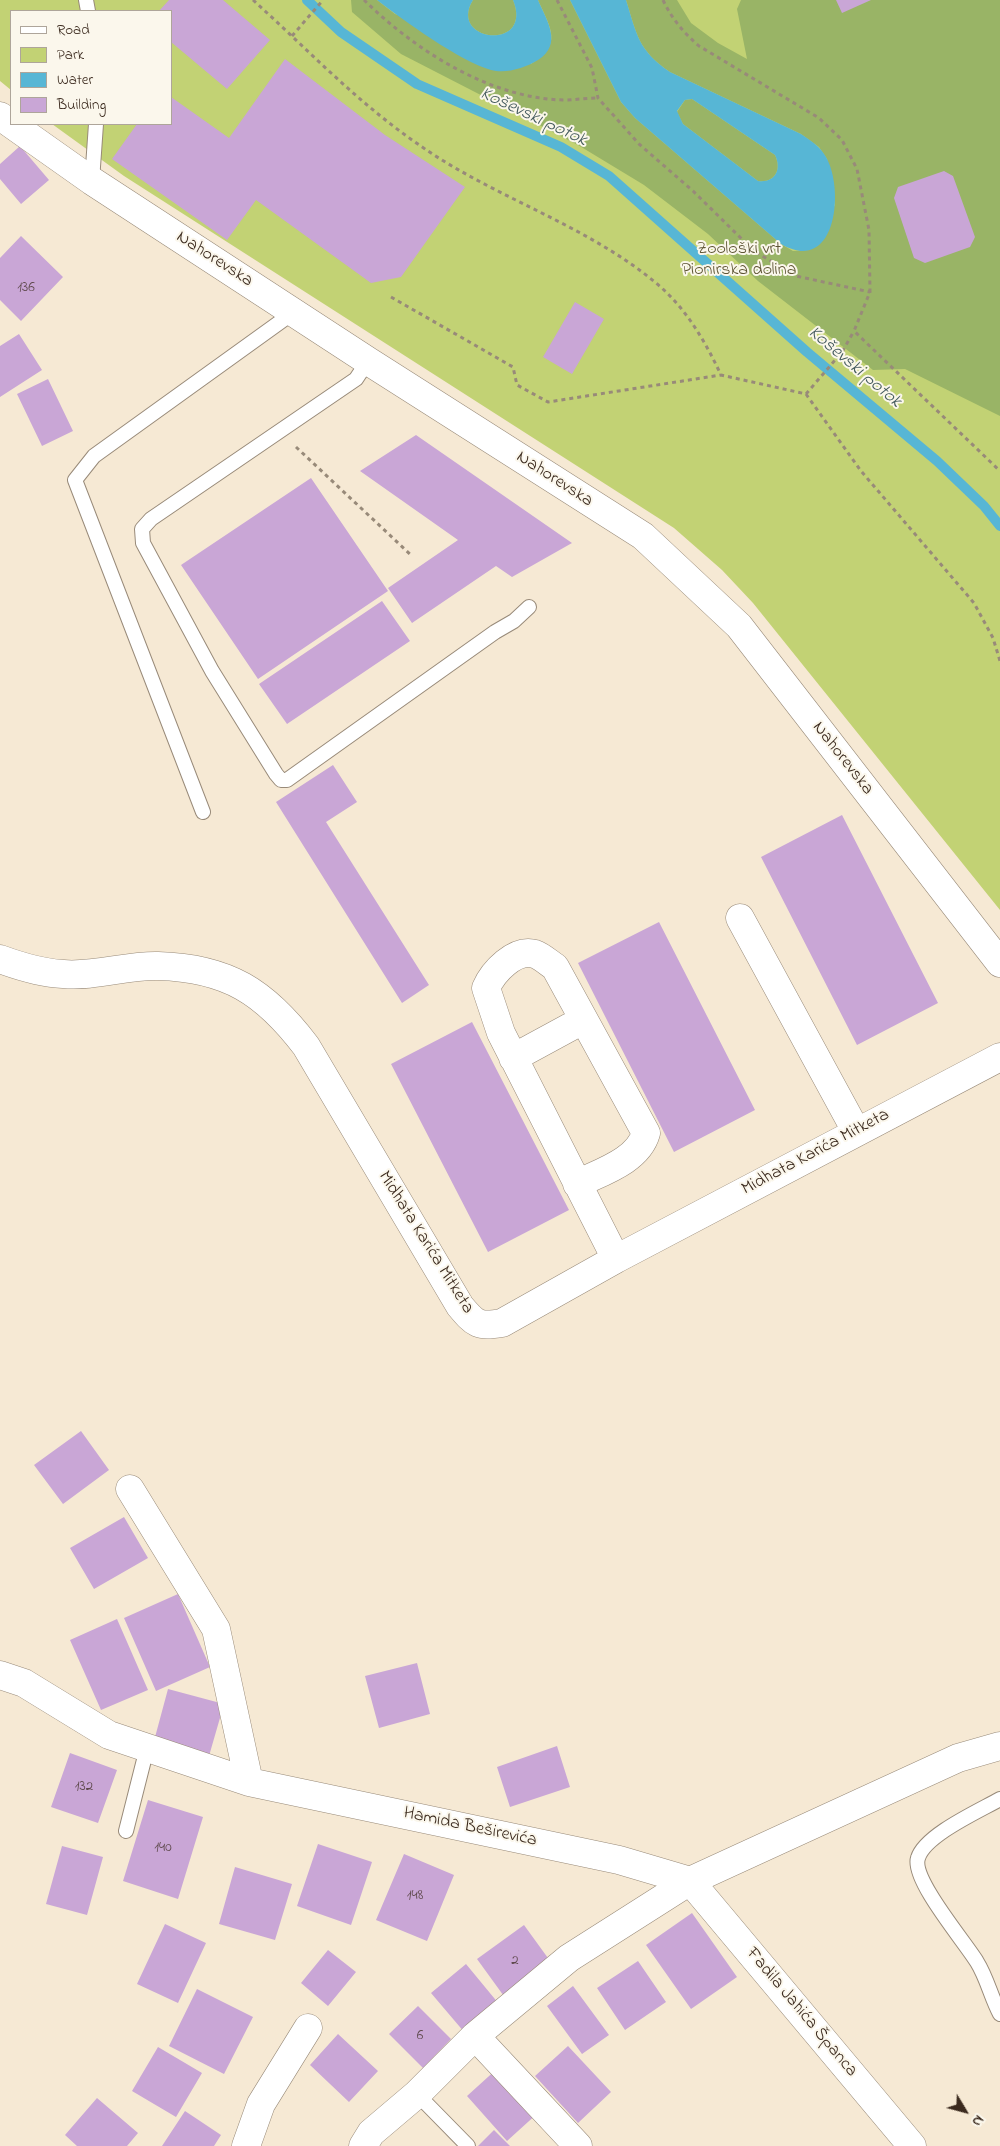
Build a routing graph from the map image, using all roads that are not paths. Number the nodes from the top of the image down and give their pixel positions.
1 (13, 125) edge
2 (96, 125) edge
3 (92, 181) junction
4 (294, 312) junction
5 (368, 361) junction
6 (528, 607) dead end
7 (202, 812) dead end
8 (740, 918) dead end
9 (0, 959) edge
10 (1000, 963) edge
11 (583, 1020) junction
12 (1000, 1057) edge
13 (513, 1058) junction
14 (856, 1131) junction
15 (578, 1184) junction
16 (616, 1259) junction
17 (130, 1489) dead end
18 (0, 1675) edge
19 (1000, 1746) edge
20 (147, 1748) junction
21 (249, 1782) junction
22 (1000, 1799) edge
23 (126, 1831) dead end
24 (690, 1881) junction
25 (1000, 2014) edge
26 (308, 2028) dead end
27 (475, 2036) junction
28 (418, 2094) junction
29 (367, 2139) edge
30 (246, 2146) edge
31 (343, 2146) edge
32 (468, 2146) edge
33 (578, 2146) edge
34 (912, 2146) edge

1 - 3 street, Nahorevska
2 - 3 lane
3 - 4 street, Nahorevska
4 - 5 street, Nahorevska
4 - 7 lane
5 - 6 lane
5 - 10 street, Nahorevska
8 - 14 street
9 - 16 street, Midhata Karića Mitketa
11 - 13 street
11 - 13 street
11 - 15 street
12 - 14 street, Midhata Karića Mitketa
13 - 15 street
14 - 16 street, Midhata Karića Mitketa
15 - 16 street
17 - 21 street
18 - 20 street, Hamida Beširevića
19 - 24 street
20 - 21 street, Hamida Beširevića
20 - 23 lane
21 - 24 street, Hamida Beširevića
22 - 25 lane
24 - 27 street
24 - 34 street, Fadila Jahića Španca
26 - 30 street
27 - 28 street
27 - 33 street
28 - 29 street
28 - 32 lane
29 - 31 street

